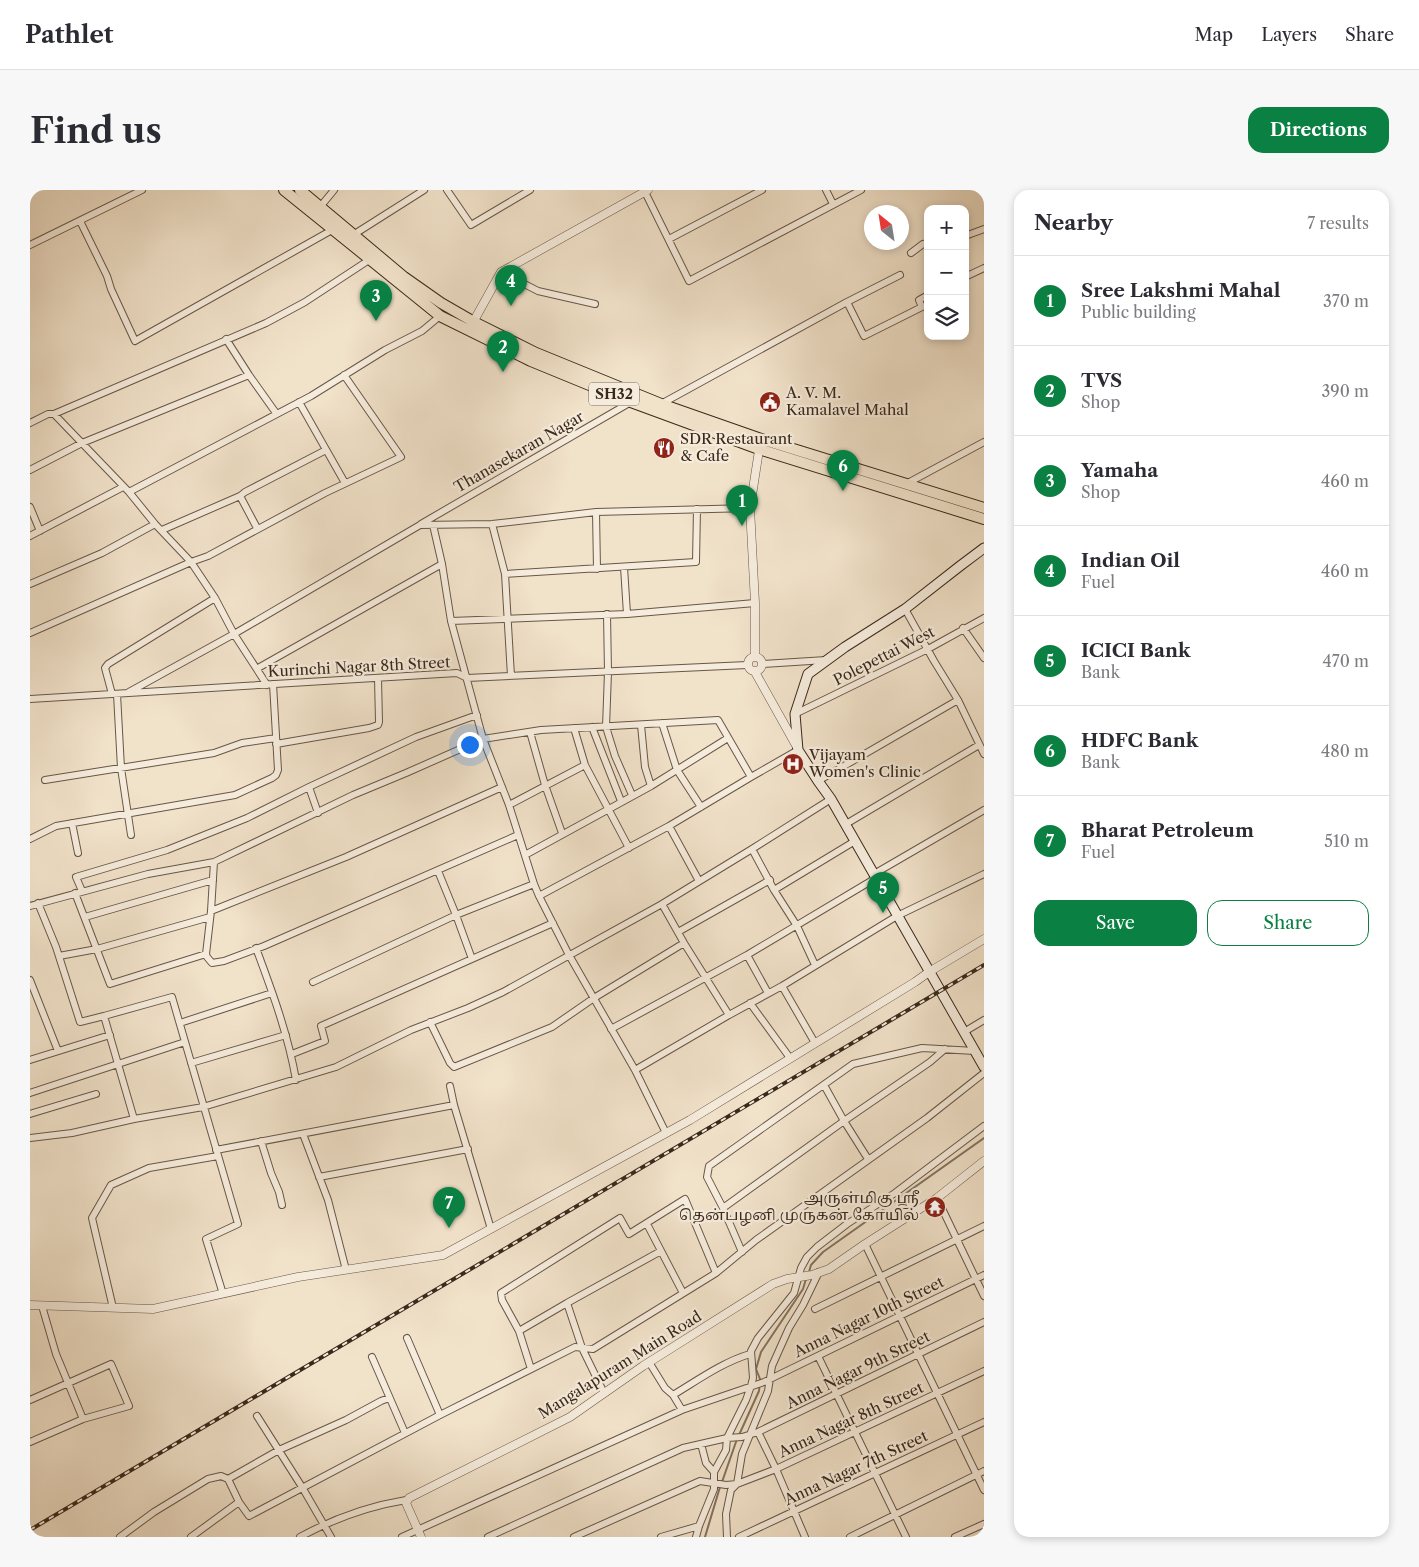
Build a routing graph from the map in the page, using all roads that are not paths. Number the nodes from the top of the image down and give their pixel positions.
1 (142, 190) edge
2 (284, 190) edge
3 (300, 190) edge
4 (334, 190) edge
5 (424, 190) edge
6 (447, 190) edge
7 (530, 190) edge
8 (646, 190) edge
9 (762, 190) edge
10 (826, 190) edge
11 (861, 190) edge
12 (833, 204) junction
13 (320, 207) junction
14 (80, 221) junction
15 (984, 229) edge
16 (332, 230) junction
17 (353, 235) junction
18 (969, 235) edge
19 (669, 239) junction
20 (924, 244) edge
21 (30, 245) edge
22 (911, 252) dead end
23 (369, 260) junction
24 (984, 268) edge
25 (501, 272) junction
26 (900, 275) dead end
27 (969, 275) edge
28 (924, 297) edge
29 (847, 302) junction
30 (595, 304) dead end
31 (440, 316) junction
32 (472, 326) junction
33 (226, 340) junction
34 (248, 375) junction
35 (344, 375) junction
36 (299, 402) junction
37 (632, 402) junction
38 (661, 404) junction
39 (54, 414) junction
40 (276, 414) junction
41 (30, 423) edge
42 (984, 442) edge
43 (82, 443) junction
44 (760, 444) junction
45 (326, 450) junction
46 (30, 470) edge
47 (345, 484) junction
48 (906, 484) junction
49 (126, 489) junction
50 (240, 496) junction
51 (30, 508) edge
52 (750, 508) junction
53 (984, 508) edge
54 (697, 509) junction
55 (596, 512) junction
56 (984, 519) edge
57 (155, 524) junction
58 (492, 524) junction
59 (420, 525) junction
60 (433, 525) junction
61 (257, 528) junction
62 (162, 530) junction
63 (40, 531) junction
64 (30, 536) edge
65 (984, 548) edge
66 (191, 562) junction
67 (442, 564) junction
68 (624, 567) junction
69 (597, 568) junction
70 (505, 574) junction
71 (30, 584) edge
72 (215, 598) junction
73 (755, 603) junction
74 (905, 609) junction
75 (607, 614) junction
76 (627, 614) junction
77 (508, 618) junction
78 (984, 618) edge
79 (451, 621) junction
80 (963, 628) junction
81 (30, 633) edge
82 (234, 634) junction
83 (928, 649) junction
84 (754, 657) junction
85 (984, 658) edge
86 (828, 660) junction
87 (763, 664) junction
88 (747, 665) junction
89 (258, 668) junction
90 (608, 672) junction
91 (756, 672) junction
92 (511, 676) junction
93 (378, 678) junction
94 (467, 678) junction
95 (270, 684) junction
96 (128, 693) junction
97 (115, 694) junction
98 (30, 699) edge
99 (958, 700) junction
100 (795, 714) junction
101 (477, 715) junction
102 (662, 723) junction
103 (640, 725) junction
104 (592, 727) junction
105 (606, 727) junction
106 (574, 728) junction
107 (530, 732) junction
108 (728, 738) junction
109 (483, 739) junction
110 (276, 741) junction
111 (982, 749) edge
112 (798, 750) junction
113 (585, 765) junction
114 (121, 768) junction
115 (677, 770) junction
116 (751, 777) junction
117 (46, 780) dead end
118 (818, 781) junction
119 (545, 785) junction
120 (651, 786) junction
121 (309, 787) junction
122 (502, 787) junction
123 (632, 795) junction
124 (831, 799) junction
125 (621, 801) junction
126 (509, 805) junction
127 (701, 807) junction
128 (608, 808) junction
129 (984, 810) edge
130 (318, 813) junction
131 (127, 814) junction
132 (72, 823) junction
133 (846, 824) junction
134 (669, 826) junction
135 (562, 833) junction
136 (131, 835) dead end
137 (518, 835) junction
138 (30, 839) edge
139 (855, 841) junction
140 (628, 848) junction
141 (752, 849) junction
142 (78, 853) dead end
143 (525, 854) junction
144 (214, 862) junction
145 (438, 871) junction
146 (984, 874) edge
147 (875, 876) junction
148 (213, 880) junction
149 (770, 880) junction
150 (699, 881) junction
151 (534, 884) junction
152 (774, 890) junction
153 (78, 892) junction
154 (539, 896) junction
155 (38, 904) junction
156 (662, 904) junction
157 (30, 906) edge
158 (211, 914) junction
159 (456, 915) junction
160 (897, 916) junction
161 (85, 917) junction
162 (553, 923) junction
163 (797, 926) junction
164 (678, 932) junction
165 (984, 939) edge
166 (684, 943) junction
167 (256, 948) junction
168 (97, 949) junction
169 (206, 954) junction
170 (569, 955) junction
171 (747, 955) junction
172 (58, 956) junction
173 (472, 959) junction
174 (816, 966) junction
175 (929, 972) junction
176 (704, 978) junction
177 (30, 980) edge
178 (313, 982) dead end
179 (782, 986) junction
180 (272, 993) junction
181 (768, 994) junction
182 (594, 998) junction
183 (750, 1003) junction
184 (729, 1015) junction
185 (104, 1016) junction
186 (984, 1020) edge
187 (430, 1022) junction
188 (180, 1023) junction
189 (611, 1029) junction
190 (964, 1032) junction
191 (286, 1035) junction
192 (110, 1036) junction
193 (186, 1042) junction
194 (815, 1043) junction
195 (945, 1049) junction
196 (58, 1051) junction
197 (974, 1051) junction
198 (292, 1054) junction
199 (790, 1058) junction
200 (30, 1060) edge
201 (191, 1063) junction
202 (118, 1065) junction
203 (984, 1067) edge
204 (635, 1070) junction
205 (984, 1073) edge
206 (296, 1080) junction
207 (824, 1085) junction
208 (450, 1086) dead end
209 (30, 1094) edge
210 (96, 1094) dead end
211 (454, 1105) junction
212 (203, 1107) junction
213 (30, 1114) edge
214 (134, 1119) junction
215 (844, 1121) junction
216 (984, 1126) edge
217 (666, 1133) junction
218 (303, 1134) junction
219 (30, 1138) edge
220 (261, 1141) junction
221 (468, 1149) junction
222 (217, 1153) junction
223 (868, 1159) junction
224 (984, 1161) edge
225 (319, 1177) junction
226 (937, 1198) junction
227 (282, 1205) dead end
228 (723, 1208) junction
229 (647, 1224) junction
230 (984, 1226) edge
231 (491, 1229) junction
232 (957, 1239) junction
233 (865, 1244) junction
234 (661, 1251) junction
235 (742, 1252) junction
236 (346, 1270) junction
237 (716, 1274) junction
238 (816, 1274) junction
239 (984, 1275) edge
240 (800, 1276) junction
241 (881, 1277) junction
242 (976, 1279) junction
243 (684, 1293) junction
244 (223, 1294) junction
245 (984, 1296) edge
246 (567, 1302) junction
247 (30, 1305) edge
248 (42, 1306) junction
249 (113, 1308) junction
250 (815, 1309) dead end
251 (900, 1316) junction
252 (984, 1322) edge
253 (519, 1331) junction
254 (407, 1338) dead end
255 (582, 1348) junction
256 (750, 1354) junction
257 (918, 1354) junction
258 (818, 1356) junction
259 (372, 1357) dead end
260 (649, 1362) junction
261 (531, 1369) junction
262 (984, 1371) edge
263 (767, 1380) junction
264 (67, 1382) junction
265 (754, 1385) junction
266 (604, 1393) junction
267 (937, 1393) junction
268 (836, 1394) junction
269 (673, 1395) junction
270 (388, 1398) junction
271 (30, 1400) edge
272 (682, 1410) junction
273 (440, 1415) junction
274 (257, 1416) dead end
275 (82, 1419) junction
276 (984, 1422) edge
277 (758, 1432) junction
278 (855, 1432) junction
279 (405, 1433) junction
280 (957, 1434) junction
281 (750, 1435) junction
282 (730, 1439) junction
283 (30, 1442) edge
284 (701, 1444) junction
285 (279, 1450) junction
286 (776, 1469) junction
287 (984, 1471) edge
288 (714, 1472) junction
289 (875, 1473) junction
290 (977, 1475) junction
291 (228, 1479) junction
292 (716, 1482) junction
293 (736, 1484) junction
294 (302, 1487) junction
295 (984, 1490) edge
296 (406, 1500) junction
297 (239, 1502) junction
298 (793, 1512) junction
299 (895, 1515) junction
300 (984, 1524) edge
301 (323, 1525) junction
302 (699, 1526) junction
303 (419, 1533) edge
304 (120, 1537) edge
305 (191, 1537) edge
306 (300, 1537) edge
307 (331, 1537) edge
308 (402, 1537) edge
309 (488, 1537) edge
310 (574, 1537) edge
311 (660, 1537) edge
312 (696, 1537) edge
313 (727, 1537) edge
314 (739, 1537) edge
315 (805, 1537) edge
316 (850, 1537) edge
317 (906, 1537) edge
318 (955, 1537) edge

1 - 14 street
2 - 16 main road, SH32
3 - 13 main road, SH32
4 - 13 street
5 - 17 street
6 - 7 street
8 - 19 street
8 - 25 street
9 - 19 street
10 - 12 street
11 - 12 street
12 - 19 street
13 - 17 main road, SH32
14 - 16 street
14 - 21 street
15 - 18 street
16 - 23 main road, SH32
17 - 32 main road, SH32
20 - 22 street
23 - 31 main road, SH32
23 - 33 street
24 - 27 street
25 - 30 street
25 - 32 street
26 - 29 street
28 - 29 street
29 - 38 street
31 - 32 main road, SH32
31 - 35 street
32 - 37 main road, SH32
32 - 38 main road, SH32
33 - 34 street
33 - 39 street
34 - 40 street
34 - 43 street
35 - 36 street
35 - 47 street
36 - 40 street
36 - 45 street
37 - 44 main road, SH32
37 - 59 street, Thanasekaran Nagar
38 - 44 main road, SH32
39 - 41 street
39 - 43 street
40 - 49 street
42 - 48 street
43 - 46 street
43 - 49 street
44 - 48 main road, SH32
44 - 52 street
44 - 56 main road, SH32
45 - 47 street
45 - 50 street
47 - 61 street
48 - 53 main road, SH32
49 - 57 street
49 - 63 street
50 - 61 street
50 - 62 street
51 - 63 street
52 - 54 street
52 - 73 street
54 - 55 street
54 - 68 street
55 - 58 street
55 - 69 street
57 - 62 street
57 - 71 street
58 - 60 street
58 - 70 street
59 - 60 street
59 - 82 street, Thanasekaran Nagar
60 - 67 street
61 - 66 street
62 - 66 street
63 - 64 street
65 - 74 main road
66 - 72 street
66 - 81 street
67 - 79 street
67 - 89 street
68 - 69 street
68 - 76 street
69 - 70 street
70 - 77 street
72 - 82 street
72 - 97 street
73 - 76 street
73 - 84 street
74 - 83 street
74 - 86 main road
75 - 76 street
75 - 77 street
75 - 90 street
77 - 79 street
77 - 92 street
78 - 80 street, Polepettai West
79 - 94 street
80 - 83 street, Polepettai West
80 - 85 street
82 - 89 street
82 - 96 street, Thanasekaran Nagar
83 - 99 street
83 - 100 street, Polepettai West
84 - 87 street
84 - 88 street
86 - 87 street
86 - 100 main road
87 - 91 street
88 - 90 street, Kurinchi Nagar 8th Street
88 - 91 street
89 - 95 street
90 - 92 street, Kurinchi Nagar 8th Street
90 - 105 street
91 - 112 street
92 - 94 street, Kurinchi Nagar 8th Street
93 - 94 street, Kurinchi Nagar 8th Street
93 - 95 street, Kurinchi Nagar 8th Street
93 - 110 street
94 - 101 street
95 - 96 street, Kurinchi Nagar 8th Street
95 - 110 street
96 - 97 street, Kurinchi Nagar 8th Street
97 - 98 street, Kurinchi Nagar 8th Street
97 - 114 street
99 - 111 street
99 - 118 street
100 - 112 main road
101 - 109 street
101 - 121 street
102 - 103 street
102 - 108 street
102 - 115 street
103 - 105 street
103 - 120 street
104 - 105 street
104 - 106 street
104 - 125 street
105 - 123 street
106 - 107 street
106 - 113 street
107 - 109 street
107 - 119 street
108 - 115 street
108 - 116 street
109 - 122 street
109 - 130 street
110 - 114 street
110 - 131 street
111 - 133 street
112 - 116 street
112 - 118 main road
113 - 119 street
113 - 128 street
114 - 117 street
114 - 131 street
115 - 120 street
115 - 127 street
116 - 127 street
118 - 124 main road
119 - 126 street
119 - 135 street
120 - 123 street
121 - 130 street
121 - 153 street
122 - 126 street
122 - 158 street
123 - 125 street
124 - 133 main road
124 - 141 street
125 - 128 street
126 - 137 street
127 - 134 street
128 - 135 street
128 - 140 street
129 - 147 street
130 - 144 street
131 - 132 street
131 - 136 street
132 - 138 street
132 - 142 street
133 - 139 main road
134 - 140 street
134 - 150 street
135 - 143 street
137 - 143 street
137 - 145 street
139 - 147 main road
139 - 152 street
140 - 154 street
141 - 149 street
141 - 150 street
143 - 151 street
144 - 148 street
144 - 153 street
145 - 159 street
145 - 167 street
146 - 160 street
147 - 160 main road
147 - 163 street
148 - 158 street
148 - 161 street
149 - 152 street
149 - 164 street
150 - 156 street
151 - 154 street
151 - 159 street
152 - 163 street
153 - 155 street
153 - 161 street
154 - 162 street
155 - 157 street
155 - 172 street
156 - 164 street
156 - 170 street
158 - 168 street
158 - 169 street
159 - 173 street
159 - 178 street
160 - 174 street
160 - 175 main road
161 - 168 street
162 - 170 street
162 - 173 street
163 - 171 street
163 - 174 street
164 - 166 street
165 - 175 street
166 - 176 street
166 - 182 street
167 - 169 street
167 - 180 street
168 - 169 street
168 - 172 street
170 - 182 street
170 - 187 street
171 - 176 street
171 - 181 street
172 - 185 street
173 - 198 street
174 - 179 street
175 - 190 main road
175 - 194 street
176 - 184 street
176 - 189 street
177 - 196 street
179 - 181 street
179 - 194 street
180 - 188 street
180 - 191 street
181 - 183 street
182 - 187 street
182 - 189 street
183 - 184 street
183 - 199 street
184 - 204 street
185 - 188 street
185 - 192 street
186 - 190 street
187 - 206 street
188 - 193 street
189 - 204 street
190 - 197 main road
191 - 198 street
191 - 201 street
192 - 196 street
192 - 202 street
193 - 201 street
193 - 202 street
194 - 199 street
195 - 197 street
195 - 207 street
195 - 215 street
196 - 200 street
197 - 203 main road
198 - 206 street
199 - 217 street
201 - 212 street
202 - 209 street
202 - 214 street
204 - 217 street
205 - 223 street
206 - 212 street
207 - 215 street
207 - 228 street
208 - 211 street
210 - 213 street
211 - 218 street
211 - 221 street
212 - 214 street
212 - 222 street
214 - 219 street
215 - 223 street
215 - 228 street
216 - 240 street
217 - 231 street
218 - 220 street
218 - 225 street
220 - 222 street
220 - 227 street
221 - 225 street
221 - 231 street
222 - 244 street
222 - 249 street
223 - 235 street
224 - 226 street
225 - 236 street
226 - 232 street
226 - 233 street
228 - 235 street
229 - 234 street
229 - 237 street
229 - 253 street
230 - 232 street
231 - 236 street
232 - 241 street
232 - 242 street
233 - 238 street
233 - 241 street
234 - 243 street
234 - 246 street
235 - 237 street
236 - 244 street
237 - 243 street
238 - 240 street, Mangalapuram Main Road
238 - 263 street
239 - 242 street, Anna Nagar 10th Street
240 - 256 street
240 - 260 street, Mangalapuram Main Road
241 - 250 street
241 - 251 street
242 - 245 street
242 - 251 street, Anna Nagar 10th Street
243 - 255 street
244 - 249 street
246 - 253 street
246 - 255 street
247 - 248 street
248 - 249 street
248 - 264 street
251 - 257 street
251 - 258 street, Anna Nagar 10th Street
252 - 257 street, Anna Nagar 9th Street
253 - 261 street
254 - 273 street
255 - 261 street
255 - 266 street
256 - 265 street
256 - 269 street
257 - 267 street
257 - 268 street, Anna Nagar 9th Street
258 - 263 street, Anna Nagar 10th Street
258 - 268 street
259 - 270 street
260 - 266 street, Mangalapuram Main Road
260 - 269 street
261 - 273 street
262 - 267 street, Anna Nagar 8th Street
263 - 265 street, Anna Nagar 10th Street
263 - 281 street
264 - 271 street
264 - 275 street
264 - 275 street
265 - 272 street, Anna Nagar 10th Street
265 - 282 street
266 - 296 street, Mangalapuram Main Road
267 - 278 street, Anna Nagar 8th Street
267 - 280 street
268 - 277 street, Anna Nagar 9th Street
268 - 278 street
269 - 272 street
270 - 279 street
270 - 285 street
272 - 303 street, Anna Nagar 10th Street
273 - 279 street
274 - 285 street
275 - 283 street
276 - 280 street, Anna Nagar 7th Street
277 - 281 street, Anna Nagar 9th Street
277 - 286 street
278 - 286 street, Anna Nagar 8th Street
278 - 289 street
279 - 294 street
280 - 289 street, Anna Nagar 7th Street
280 - 290 street
281 - 282 street, Anna Nagar 9th Street
281 - 293 street
282 - 284 street, Anna Nagar 9th Street
282 - 288 street
284 - 288 street
284 - 309 street, Anna Nagar 9th Street
285 - 291 street
285 - 294 street
286 - 293 street, Anna Nagar 8th Street
286 - 298 street
287 - 290 street
288 - 292 street
289 - 298 street, Anna Nagar 7th Street
289 - 299 street
290 - 295 street
290 - 299 street
291 - 297 street
291 - 304 street
292 - 293 street, Anna Nagar 8th Street
292 - 302 street
292 - 310 street
293 - 313 street
294 - 297 street
294 - 301 street
296 - 301 street
296 - 303 street
297 - 305 street
298 - 314 street, Anna Nagar 7th Street
298 - 315 street
299 - 316 street
299 - 317 street
300 - 318 street
301 - 306 street
301 - 307 street
302 - 311 street
302 - 312 street
303 - 308 street, Anna Nagar 10th Street

